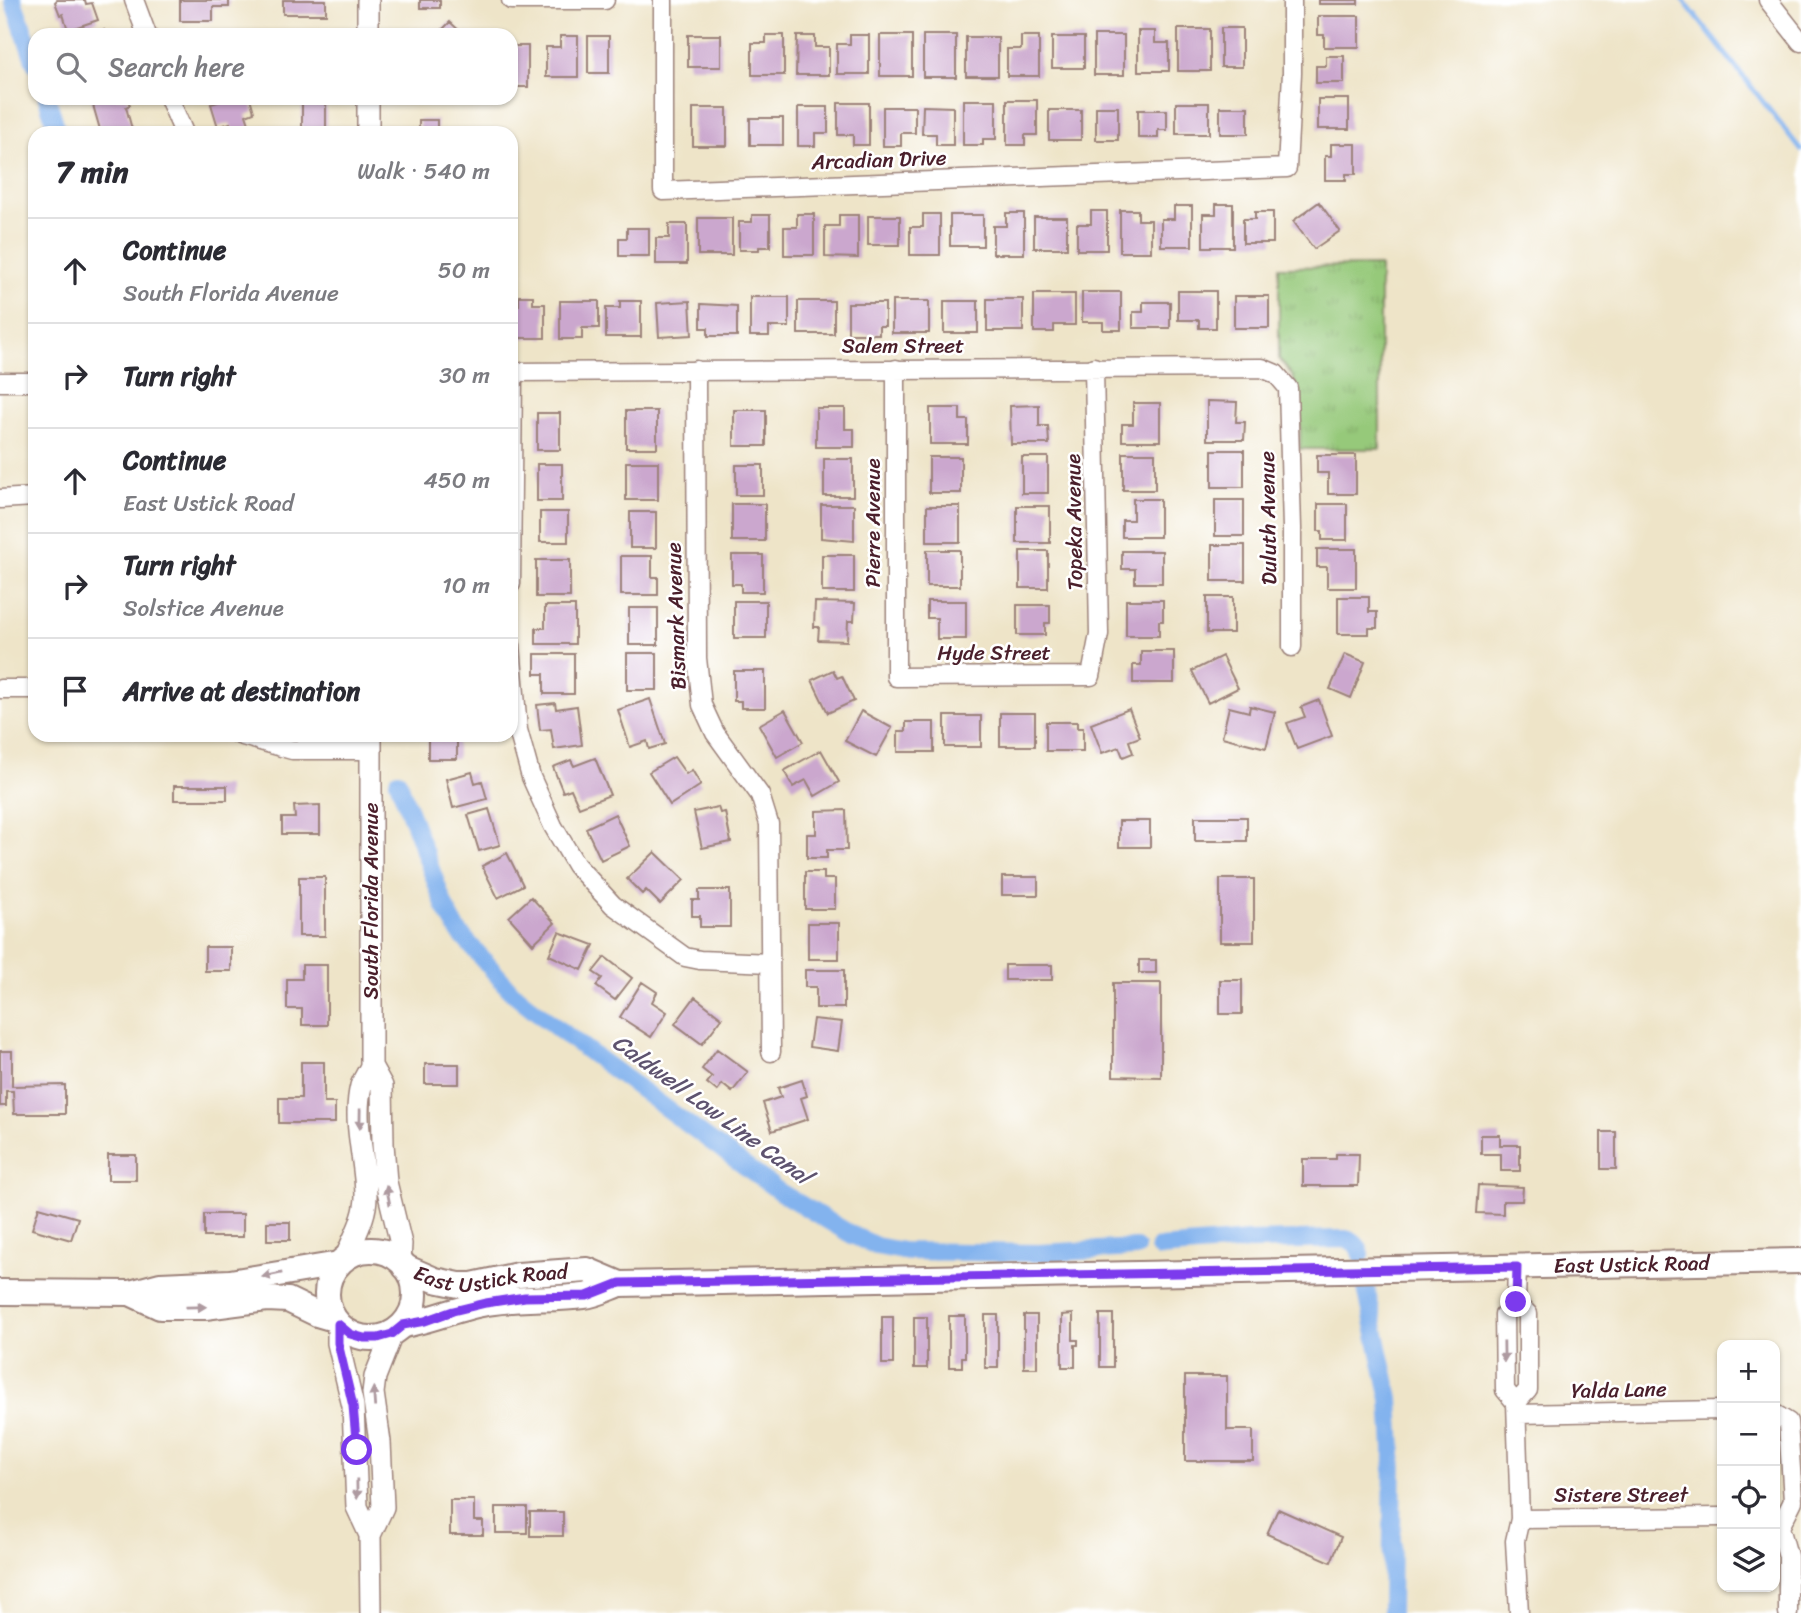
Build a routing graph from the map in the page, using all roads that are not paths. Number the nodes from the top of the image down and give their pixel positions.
1 (134, 0) edge
2 (368, 0) edge
3 (511, 0) edge
4 (606, 0) edge
5 (663, 0) edge
6 (1292, 0) edge
7 (1769, 0) edge
8 (144, 28) edge
9 (368, 28) edge
10 (1801, 42) edge
11 (368, 105) edge
12 (172, 107) edge
13 (181, 126) edge
14 (368, 126) edge
15 (1094, 367) junction
16 (896, 369) junction
17 (696, 370) junction
18 (518, 372) edge
19 (0, 382) edge
20 (28, 382) edge
21 (1288, 388) joint
22 (28, 497) edge
23 (0, 499) edge
24 (1292, 647) dead end
25 (1091, 676) joint
26 (896, 677) joint
27 (0, 689) edge
28 (28, 689) edge
29 (518, 730) edge
30 (264, 742) edge
31 (371, 743) edge
32 (770, 963) junction
33 (771, 1052) dead end
34 (370, 1066) junction
35 (342, 1261) junction
36 (1801, 1261) edge
37 (403, 1264) junction
38 (1517, 1267) junction
39 (620, 1283) junction
40 (0, 1292) edge
41 (130, 1293) junction
42 (336, 1322) junction
43 (397, 1329) junction
44 (1516, 1409) junction
45 (1717, 1410) edge
46 (1781, 1418) edge
47 (1717, 1517) edge
48 (1520, 1519) junction
49 (1780, 1521) edge
50 (1778, 1529) edge
51 (370, 1535) junction
52 (371, 1613) edge
53 (1519, 1613) edge
54 (1788, 1613) edge

1 - 8 street
2 - 9 street
3 - 4 street
5 - 6 street, Arcadian Drive
7 - 10 street
11 - 14 street
12 - 13 street
15 - 16 street, Salem Street
15 - 21 street, Salem Street
15 - 25 street, Topeka Avenue
16 - 17 street, Salem Street
16 - 26 street, Pierre Avenue
17 - 18 street, Salem Street
17 - 32 street, Bismark Avenue
19 - 20 street
21 - 24 street, Duluth Avenue
22 - 23 street
25 - 26 street, Hyde Street
27 - 28 street
29 - 32 street
30 - 31 street
31 - 34 street, South Florida Avenue
32 - 33 street, Bismark Avenue
34 -> 35 street, South Florida Avenue
37 -> 34 street, South Florida Avenue
35 - 37 main road
35 -> 41 main road
35 - 42 main road
36 - 38 main road, East Ustick Road
37 - 39 main road, East Ustick Road
37 - 43 main road
38 - 39 main road, East Ustick Road
38 - 44 street
39 - 43 main road, East Ustick Road
40 - 41 main road
41 -> 42 main road
42 - 43 main road
42 -> 51 street
51 -> 43 street
44 - 45 street, Yalda Lane
44 - 48 street
46 - 49 street
47 - 48 street, Sistere Street
48 - 53 street
50 - 54 street
51 - 52 street

